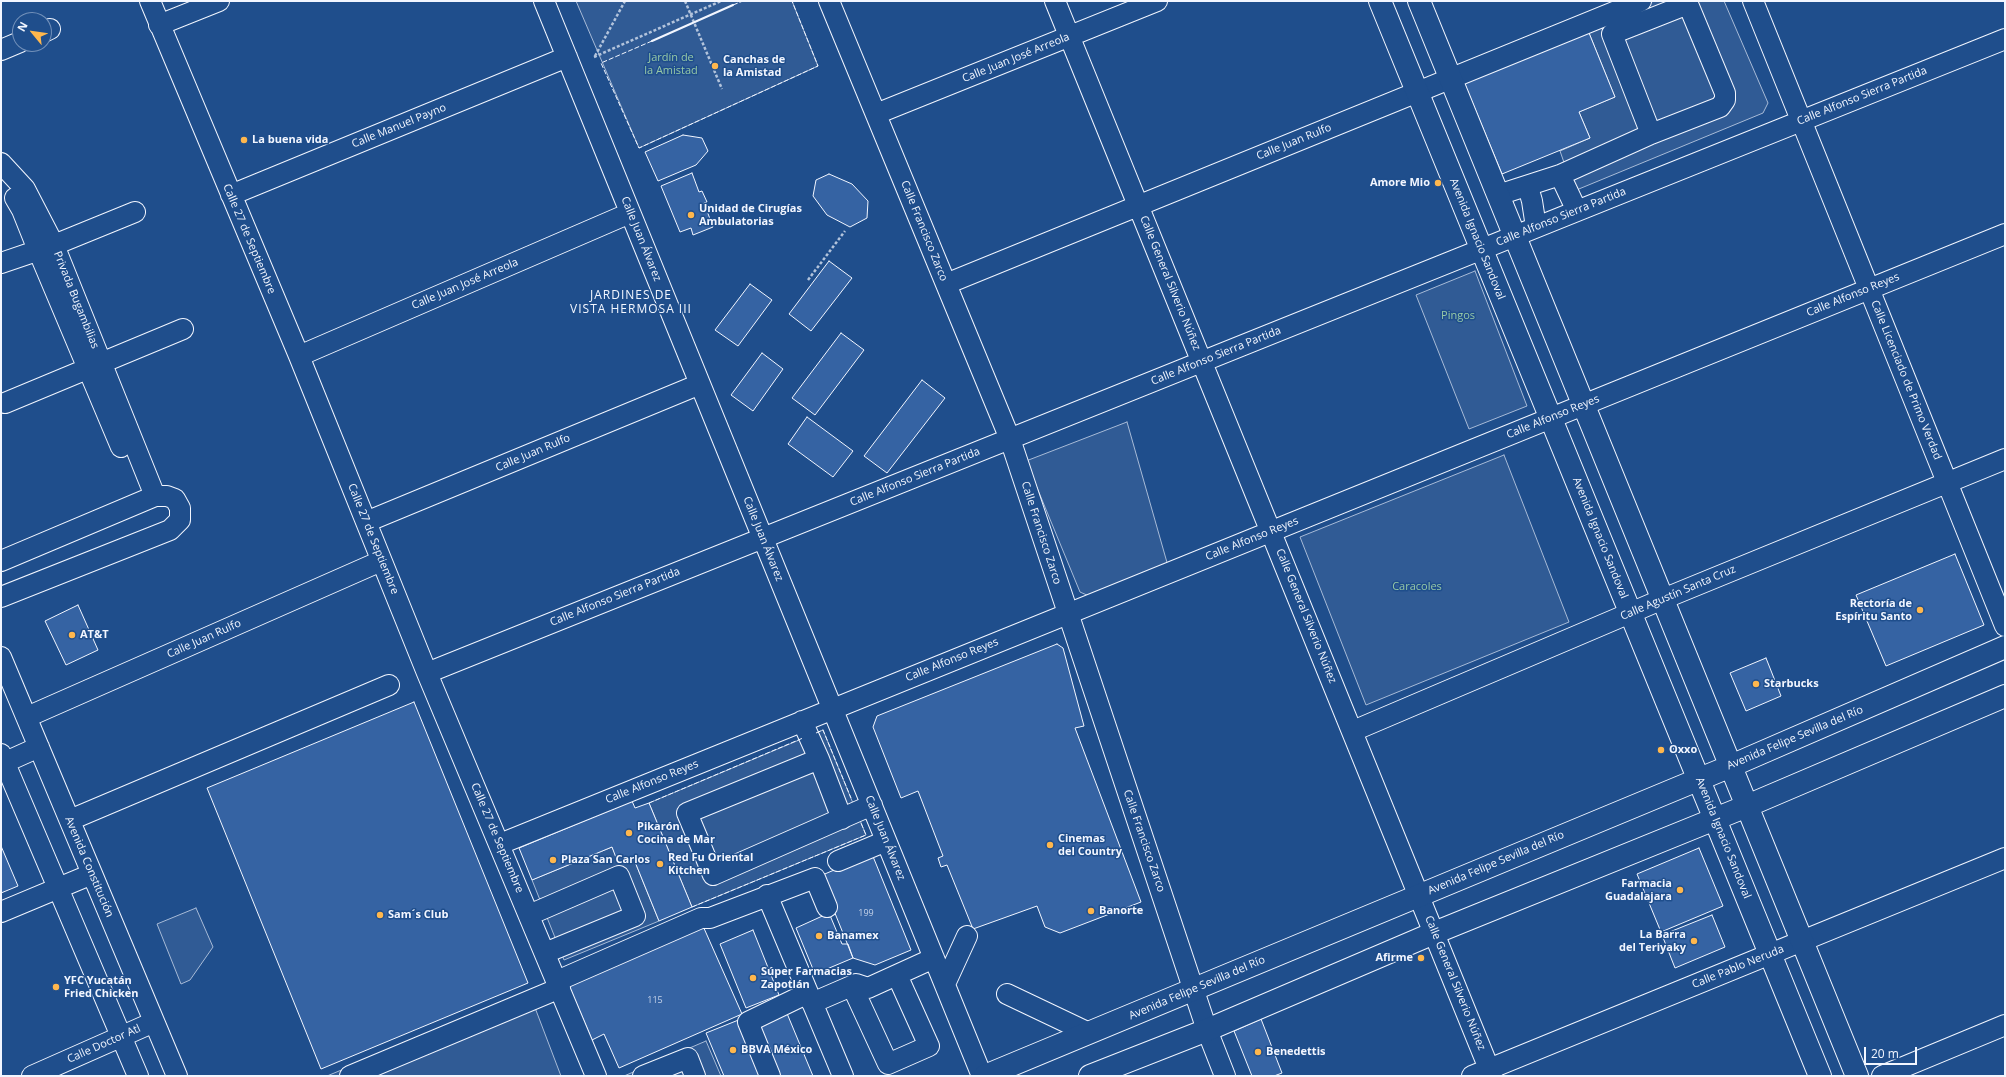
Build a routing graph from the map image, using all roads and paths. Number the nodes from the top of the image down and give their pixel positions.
1 (150, 1) edge
2 (219, 1) edge
3 (544, 1) edge
4 (625, 1) edge
5 (685, 1) edge
6 (721, 1) edge
7 (829, 1) edge
8 (1055, 1) edge
9 (1157, 1) edge
10 (1380, 1) edge
11 (1419, 1) edge
12 (1641, 1) edge
13 (1753, 1) edge
14 (691, 14) junction
15 (158, 25) junction
16 (1069, 36) junction
17 (2005, 39) edge
18 (12, 45) edge
19 (1, 50) edge
20 (567, 57) junction
21 (1451, 78) junction
22 (722, 89) dead end
23 (1417, 92) junction
24 (876, 114) junction
25 (1802, 121) junction
26 (1650, 134) junction
27 (1, 163) edge
28 (1560, 175) junction
29 (1, 182) edge
30 (1528, 187) junction
31 (231, 195) junction
32 (1498, 195) junction
33 (1138, 206) junction
34 (1576, 211) junction
35 (135, 212) dead end
36 (630, 212) junction
37 (1536, 227) junction
38 (845, 231) dead end
39 (2005, 234) edge
40 (1515, 236) junction
41 (46, 248) junction
42 (1482, 249) junction
43 (1, 263) edge
44 (808, 280) dead end
45 (946, 284) junction
46 (1869, 289) junction
47 (183, 329) dead end
48 (299, 356) junction
49 (1202, 361) junction
50 (95, 365) junction
51 (700, 384) junction
52 (5, 403) dead end
53 (1584, 405) junction
54 (1551, 418) junction
55 (1010, 439) junction
56 (2005, 459) edge
57 (1948, 483) junction
58 (149, 498) junction
59 (366, 522) junction
60 (1272, 531) junction
61 (763, 538) junction
62 (1, 561) edge
63 (381, 561) junction
64 (1, 597) edge
65 (1663, 599) junction
66 (1630, 613) junction
67 (1067, 614) junction
68 (2005, 626) edge
69 (2005, 647) edge
70 (1, 657) edge
71 (427, 673) junction
72 (389, 685) dead end
73 (2005, 696) edge
74 (832, 709) junction
75 (26, 717) junction
76 (802, 721) junction
77 (1353, 731) junction
78 (39, 747) junction
79 (819, 759) junction
80 (2, 760) edge
81 (1731, 766) junction
82 (1698, 778) junction
83 (872, 805) junction
84 (1747, 806) junction
85 (842, 819) junction
86 (1715, 819) junction
87 (70, 820) junction
88 (886, 841) junction
89 (500, 844) junction
90 (2005, 858) edge
91 (838, 861) dead end
92 (92, 874) junction
93 (58, 888) junction
94 (1419, 894) junction
95 (767, 895) junction
96 (828, 907) dead end
97 (1, 912) edge
98 (529, 915) junction
99 (1434, 933) junction
100 (967, 936) dead end
101 (1802, 941) junction
102 (545, 953) junction
103 (1770, 954) junction
104 (934, 958) junction
105 (897, 975) junction
106 (945, 984) junction
107 (558, 985) junction
108 (852, 986) junction
109 (1194, 989) junction
110 (1007, 994) dead end
111 (810, 998) junction
112 (154, 1022) junction
113 (2005, 1025) edge
114 (1207, 1030) junction
115 (1089, 1033) junction
116 (122, 1038) junction
117 (1484, 1074) edge
118 (32, 1076) edge
119 (138, 1076) edge
120 (177, 1076) edge
121 (350, 1076) edge
122 (596, 1076) edge
123 (643, 1076) edge
124 (695, 1076) edge
125 (770, 1076) edge
126 (843, 1076) edge
127 (982, 1076) edge
128 (985, 1076) edge
129 (1090, 1076) edge
130 (1225, 1076) edge
131 (1820, 1076) edge
132 (1857, 1076) edge
133 (1882, 1076) edge

1 - 15 street, Calle 27 de Septiembre
2 - 15 street
3 - 20 street, Calle Juan Álvarez
4 - 14 path
5 - 14 path
6 - 14 path
7 - 24 street, Calle Francisco Zarco
8 - 16 street, Calle General Silverio Núñez
9 - 16 street, Calle Juan José Arreola
10 - 23 main road, Avenida Ignacio Sandoval
11 - 21 main road
12 - 21 street, Calle Juan Rulfo
13 - 25 street, Calle Licenciado de Primo Verdad
14 - 22 path
15 - 31 street, Calle 27 de Septiembre
16 - 24 street, Calle Juan José Arreola
16 - 33 street, Calle General Silverio Núñez
17 - 25 street, Calle Alfonso Sierra Partida
18 - 19 street
20 - 31 street, Calle Manuel Payno
20 - 36 street, Calle Juan Álvarez
21 - 23 street, Calle Juan Rulfo
21 - 32 main road
23 - 33 street, Calle Juan Rulfo
23 - 42 main road, Avenida Ignacio Sandoval
24 - 45 street, Calle Francisco Zarco
25 - 34 street, Calle Alfonso Sierra Partida
25 - 46 street, Calle Licenciado de Primo Verdad
26 - 26 street
26 - 28 street
27 - 41 street, Privada Bugambilias
28 - 30 street
28 - 34 street
29 - 41 street, Privada Bugambilias
30 - 32 street
30 - 37 street
31 - 48 street, Calle 27 de Septiembre
32 - 40 main road
33 - 45 street, Calle Juan Rulfo
33 - 49 street, Calle General Silverio Núñez
34 - 37 street, Calle Alfonso Sierra Partida
35 - 41 street
36 - 48 street, Calle Juan José Arreola
36 - 51 street, Calle Juan Álvarez
37 - 40 street, Calle Alfonso Sierra Partida
38 - 44 path
39 - 46 street, Calle Alfonso Reyes
40 - 42 street, Calle Alfonso Sierra Partida
40 - 53 main road
41 - 43 street
41 - 50 street, Privada Bugambilias
42 - 49 street, Calle Alfonso Sierra Partida
42 - 54 main road, Avenida Ignacio Sandoval
45 - 55 street, Calle Francisco Zarco
46 - 53 street, Calle Alfonso Reyes
46 - 57 street, Calle Licenciado de Primo Verdad
47 - 50 street
48 - 59 street, Calle 27 de Septiembre
49 - 55 street, Calle Alfonso Sierra Partida
49 - 60 street, Calle General Silverio Núñez
50 - 52 street
50 - 58 street, Privada Bugambilias
51 - 59 street, Calle Juan Rulfo
51 - 61 street, Calle Juan Álvarez
53 - 54 street, Calle Alfonso Reyes
53 - 65 main road
54 - 60 street, Calle Alfonso Reyes
54 - 66 main road, Avenida Ignacio Sandoval
55 - 61 street, Calle Alfonso Sierra Partida
55 - 67 street, Calle Francisco Zarco
56 - 57 street, Calle Agustín Santa Cruz
57 - 65 street, Calle Agustín Santa Cruz
57 - 68 street, Calle Licenciado de Primo Verdad
58 - 62 street
58 - 64 street
59 - 63 street, Calle 27 de Septiembre
60 - 67 street, Calle Alfonso Reyes
60 - 77 street, Calle General Silverio Núñez
61 - 71 street, Calle Alfonso Sierra Partida
61 - 74 street, Calle Juan Álvarez
63 - 71 street, Calle 27 de Septiembre
63 - 75 street, Calle Juan Rulfo
65 - 66 street, Calle Agustín Santa Cruz
65 - 81 main road
66 - 77 street, Calle Agustín Santa Cruz
66 - 82 main road, Avenida Ignacio Sandoval
67 - 74 street, Calle Alfonso Reyes
67 - 109 street, Calle Francisco Zarco
69 - 81 main road, Avenida Felipe Sevilla del Río
70 - 75 street, Avenida Constitución
71 - 89 street, Calle 27 de Septiembre
72 - 87 street
73 - 84 main road
74 - 76 street, Calle Alfonso Reyes
74 - 83 street, Calle Juan Álvarez
75 - 78 street, Avenida Constitución
76 - 79 street
76 - 89 street, Calle Alfonso Reyes
77 - 94 street, Calle General Silverio Núñez
78 - 80 street
78 - 87 street, Avenida Constitución
79 - 85 street
79 - 85 street
80 - 93 street
81 - 82 main road, Avenida Felipe Sevilla del Río
81 - 84 main road
82 - 86 main road, Avenida Ignacio Sandoval
82 - 94 main road, Avenida Felipe Sevilla del Río
83 - 85 street
83 - 88 street, Calle Juan Álvarez
84 - 86 main road
84 - 101 main road
86 - 99 main road
86 - 103 main road, Avenida Ignacio Sandoval
87 - 92 street, Avenida Constitución
88 - 91 street
88 - 104 street, Calle Juan Álvarez
89 - 98 street, Calle 27 de Septiembre
90 - 101 street, Calle Pablo Neruda
92 - 93 street
92 - 112 street, Avenida Constitución
93 - 97 street
93 - 116 street
94 - 99 street, Calle General Silverio Núñez
94 - 109 main road, Avenida Felipe Sevilla del Río
95 - 96 street
95 - 107 street
95 - 111 street
98 - 102 street, Calle 27 de Septiembre
98 - 102 street
99 - 114 main road
99 - 117 street, Calle General Silverio Núñez
100 - 106 street
101 - 103 street, Calle Pablo Neruda
101 - 132 main road
102 - 107 street, Calle 27 de Septiembre
103 - 117 street, Calle Pablo Neruda
103 - 131 main road, Avenida Ignacio Sandoval
104 - 105 street
104 - 106 street, Calle Juan Álvarez
105 - 108 street
105 - 108 street
106 - 127 street, Calle Juan Álvarez
107 - 121 street
107 - 122 street, Calle 27 de Septiembre
108 - 111 street
109 - 114 street, Calle Francisco Zarco
109 - 115 main road, Avenida Felipe Sevilla del Río
110 - 115 street
111 - 125 street
111 - 126 street
112 - 116 street, Calle Doctor Atl
112 - 120 street, Avenida Constitución
113 - 133 street
114 - 129 main road
114 - 130 street, Calle Francisco Zarco
115 - 128 main road, Avenida Felipe Sevilla del Río
116 - 118 street, Calle Doctor Atl
116 - 119 street
123 - 124 street

